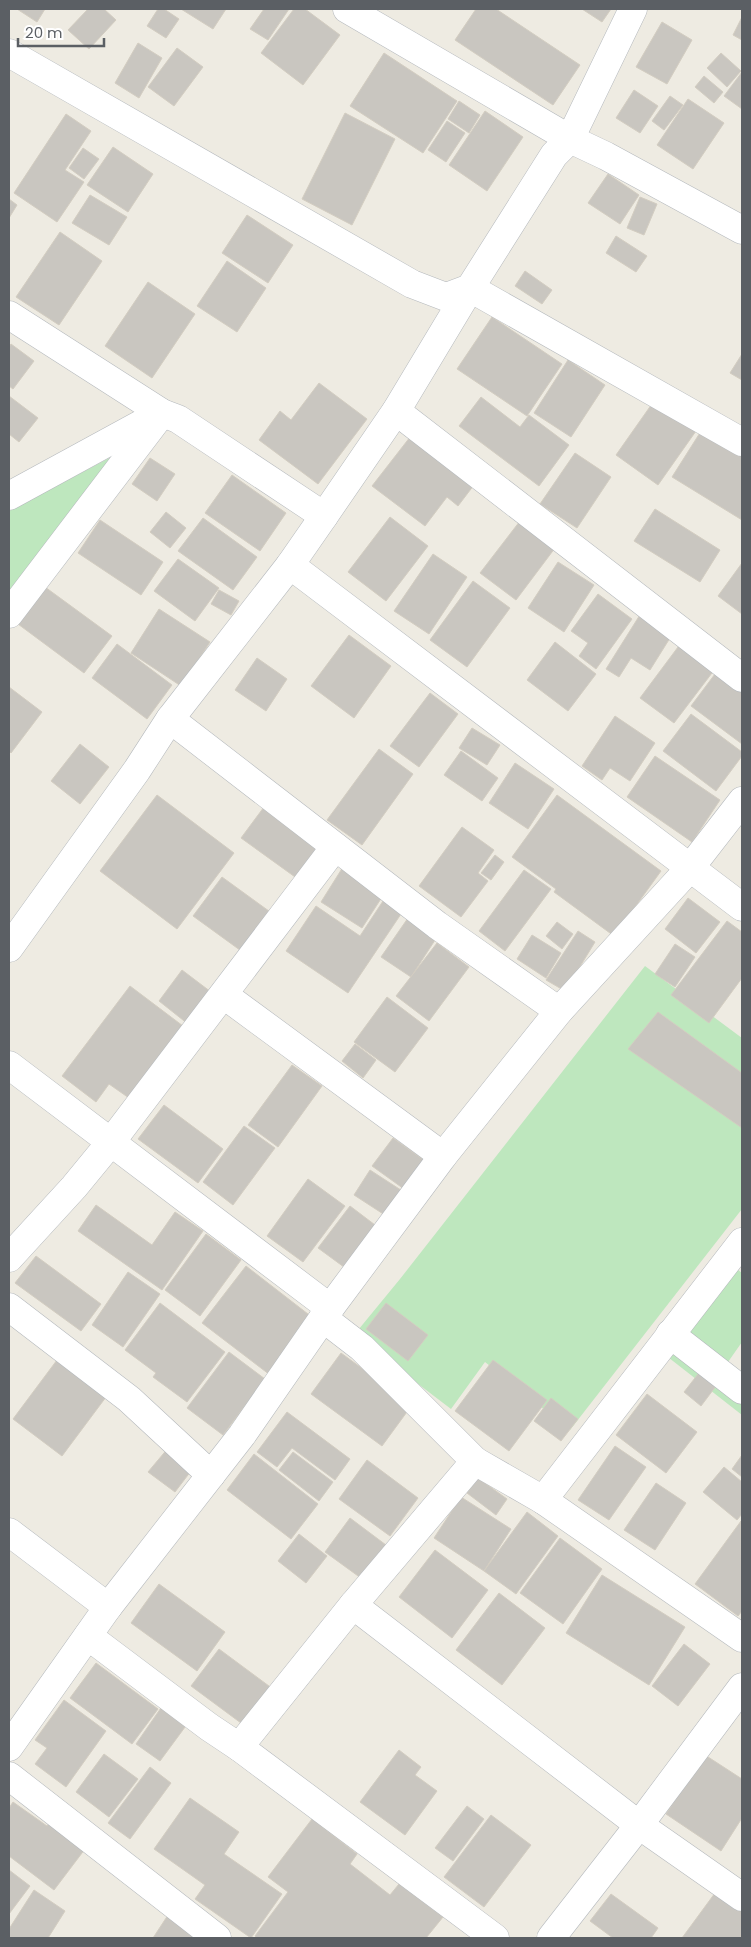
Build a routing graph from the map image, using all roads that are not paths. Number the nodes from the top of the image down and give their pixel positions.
1 (633, 9) edge
2 (357, 11) edge
3 (9, 53) edge
4 (570, 139) junction
5 (742, 230) edge
6 (470, 288) junction
7 (9, 315) edge
8 (396, 410) junction
9 (162, 412) junction
10 (742, 442) edge
11 (9, 496) edge
12 (324, 516) junction
13 (290, 565) junction
14 (9, 614) edge
15 (742, 678) edge
16 (170, 719) junction
17 (742, 802) edge
18 (335, 847) junction
19 (690, 868) junction
20 (742, 907) edge
21 (9, 948) edge
22 (224, 995) junction
23 (559, 1011) junction
24 (9, 1065) edge
25 (111, 1142) junction
26 (443, 1156) junction
27 (742, 1242) edge
28 (9, 1258) edge
29 (9, 1307) edge
30 (327, 1313) junction
31 (670, 1334) junction
32 (742, 1390) edge
33 (475, 1462) junction
34 (211, 1475) junction
35 (543, 1500) junction
36 (9, 1532) edge
37 (353, 1605) junction
38 (108, 1607) junction
39 (88, 1636) junction
40 (742, 1638) edge
41 (742, 1687) edge
42 (9, 1747) edge
43 (239, 1748) junction
44 (9, 1776) edge
45 (638, 1826) junction
46 (742, 1897) edge
47 (217, 1938) edge
48 (495, 1938) edge
49 (551, 1938) edge

1 - 4 street
2 - 4 street
3 - 6 street
4 - 5 street
4 - 6 street
6 - 8 street
6 - 10 street
7 - 9 street
8 - 12 street
8 - 15 street
9 - 11 street
9 - 12 street
9 - 14 street
12 - 13 street
13 - 16 street
13 - 19 street
16 - 18 street
16 - 21 street
17 - 19 street
18 - 22 street
18 - 23 street
19 - 20 street
19 - 23 street
22 - 25 street
22 - 26 street
23 - 26 street
24 - 25 street
25 - 28 street
25 - 30 street
26 - 30 street
27 - 31 street
29 - 34 street
30 - 33 street
30 - 34 street
31 - 32 street
31 - 35 street
33 - 35 street
33 - 37 street
34 - 38 street
35 - 40 street
36 - 38 street
37 - 43 street
37 - 45 street
38 - 39 street
39 - 42 street
39 - 43 street
41 - 45 street
43 - 48 street
44 - 47 street
45 - 46 street
45 - 49 street

